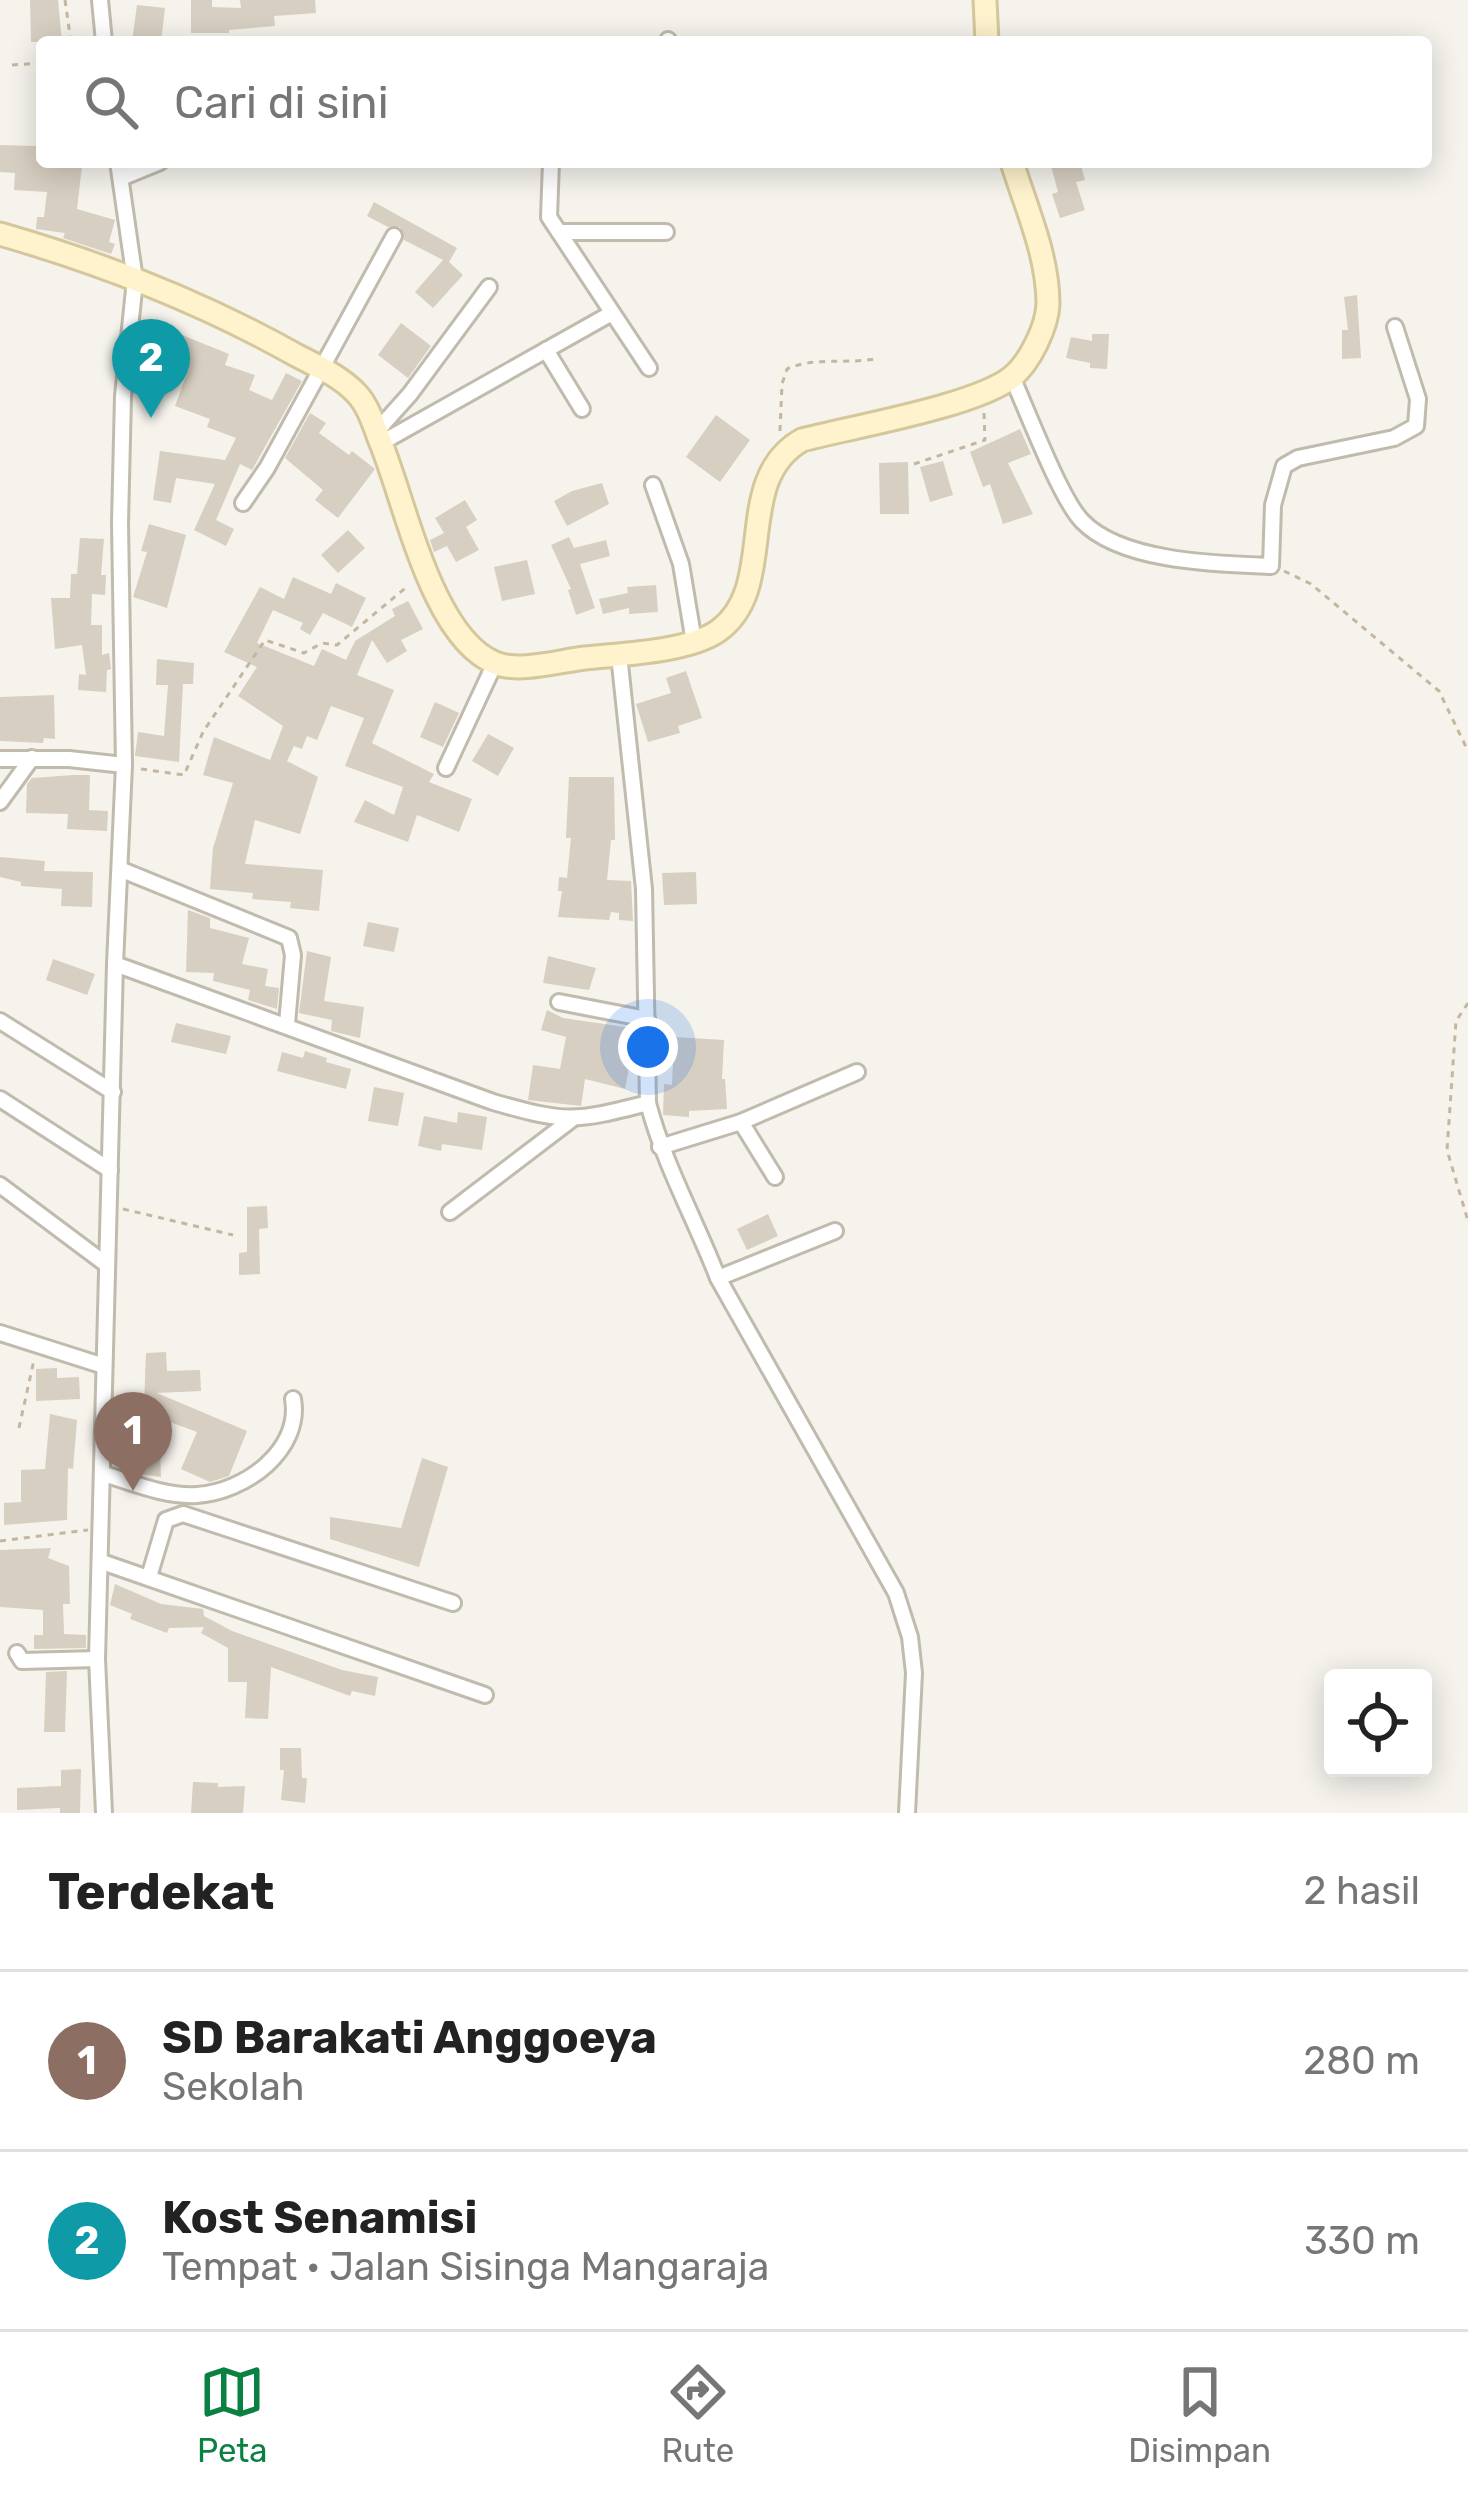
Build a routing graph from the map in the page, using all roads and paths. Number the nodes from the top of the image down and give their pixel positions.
1 (65, 0) edge
2 (100, 0) edge
3 (985, 0) edge
4 (70, 36) edge
5 (103, 36) edge
6 (987, 36) edge
7 (36, 63) edge
8 (12, 65) dead end
9 (551, 168) edge
10 (1014, 168) edge
11 (120, 170) edge
12 (559, 232) junction
13 (666, 232) dead end
14 (0, 234) edge
15 (394, 236) dead end
16 (135, 280) junction
17 (489, 286) dead end
18 (612, 313) junction
19 (1395, 327) dead end
20 (546, 350) junction
21 (875, 358) dead end
22 (649, 368) dead end
23 (322, 369) junction
24 (1012, 376) junction
25 (978, 394) junction
26 (582, 409) dead end
27 (379, 438) junction
28 (782, 451) junction
29 (914, 464) dead end
30 (653, 484) dead end
31 (243, 503) dead end
32 (1271, 566) junction
33 (424, 572) junction
34 (694, 642) junction
35 (619, 655) junction
36 (495, 663) junction
37 (1468, 751) edge
38 (32, 758) junction
39 (0, 759) edge
40 (124, 765) junction
41 (446, 768) dead end
42 (0, 802) edge
43 (122, 870) junction
44 (115, 964) junction
45 (559, 1002) dead end
46 (1468, 1003) edge
47 (646, 1019) junction
48 (0, 1021) edge
49 (287, 1024) junction
50 (857, 1072) dead end
51 (112, 1092) junction
52 (0, 1099) edge
53 (648, 1103) junction
54 (571, 1120) junction
55 (742, 1122) junction
56 (660, 1147) junction
57 (110, 1169) junction
58 (775, 1177) dead end
59 (0, 1184) edge
60 (110, 1207) junction
61 (450, 1212) dead end
62 (1468, 1221) edge
63 (835, 1231) dead end
64 (233, 1235) dead end
65 (107, 1265) junction
66 (718, 1278) junction
67 (0, 1334) edge
68 (37, 1347) junction
69 (104, 1366) junction
70 (293, 1399) dead end
71 (20, 1429) dead end
72 (104, 1474) junction
73 (101, 1531) junction
74 (0, 1541) edge
75 (102, 1562) junction
76 (149, 1577) junction
77 (453, 1603) dead end
78 (16, 1653) dead end
79 (98, 1659) junction
80 (485, 1695) dead end
81 (104, 1813) edge
82 (907, 1813) edge

1 - 4 path
2 - 5 street
3 - 6 street
7 - 8 path
9 - 12 street
10 - 24 street
11 - 16 street
12 - 13 street
12 - 18 street
14 - 16 street
15 - 23 street
16 - 23 street
16 - 40 street
17 - 27 street
18 - 20 street
18 - 22 street
19 - 32 street
20 - 26 street
20 - 27 street
21 - 28 path
23 - 27 street
23 - 31 street
24 - 25 street
24 - 32 street
25 - 28 street
25 - 29 path
27 - 33 street
28 - 34 street
30 - 34 street
32 - 37 path
33 - 36 street
33 - 40 path
34 - 35 street
35 - 36 street
35 - 47 street
36 - 41 street
38 - 39 street
38 - 40 street
38 - 42 street
40 - 43 street
43 - 44 street
43 - 49 street
44 - 49 street
44 - 51 street
45 - 47 street
46 - 62 path
47 - 53 street
48 - 51 street
49 - 54 street
50 - 55 street
51 - 57 street
52 - 57 street
53 - 54 street
53 - 56 street
54 - 61 street
55 - 56 street
55 - 58 street
56 - 66 street
57 - 60 street
59 - 65 street
60 - 64 path
60 - 65 street
63 - 66 street
65 - 69 street
66 - 82 street
67 - 68 street
68 - 69 street
68 - 71 path
69 - 72 street
70 - 72 street
72 - 73 street
73 - 74 path
73 - 75 street
75 - 76 street
75 - 79 street
76 - 77 street
76 - 80 street
78 - 79 street
79 - 81 street

